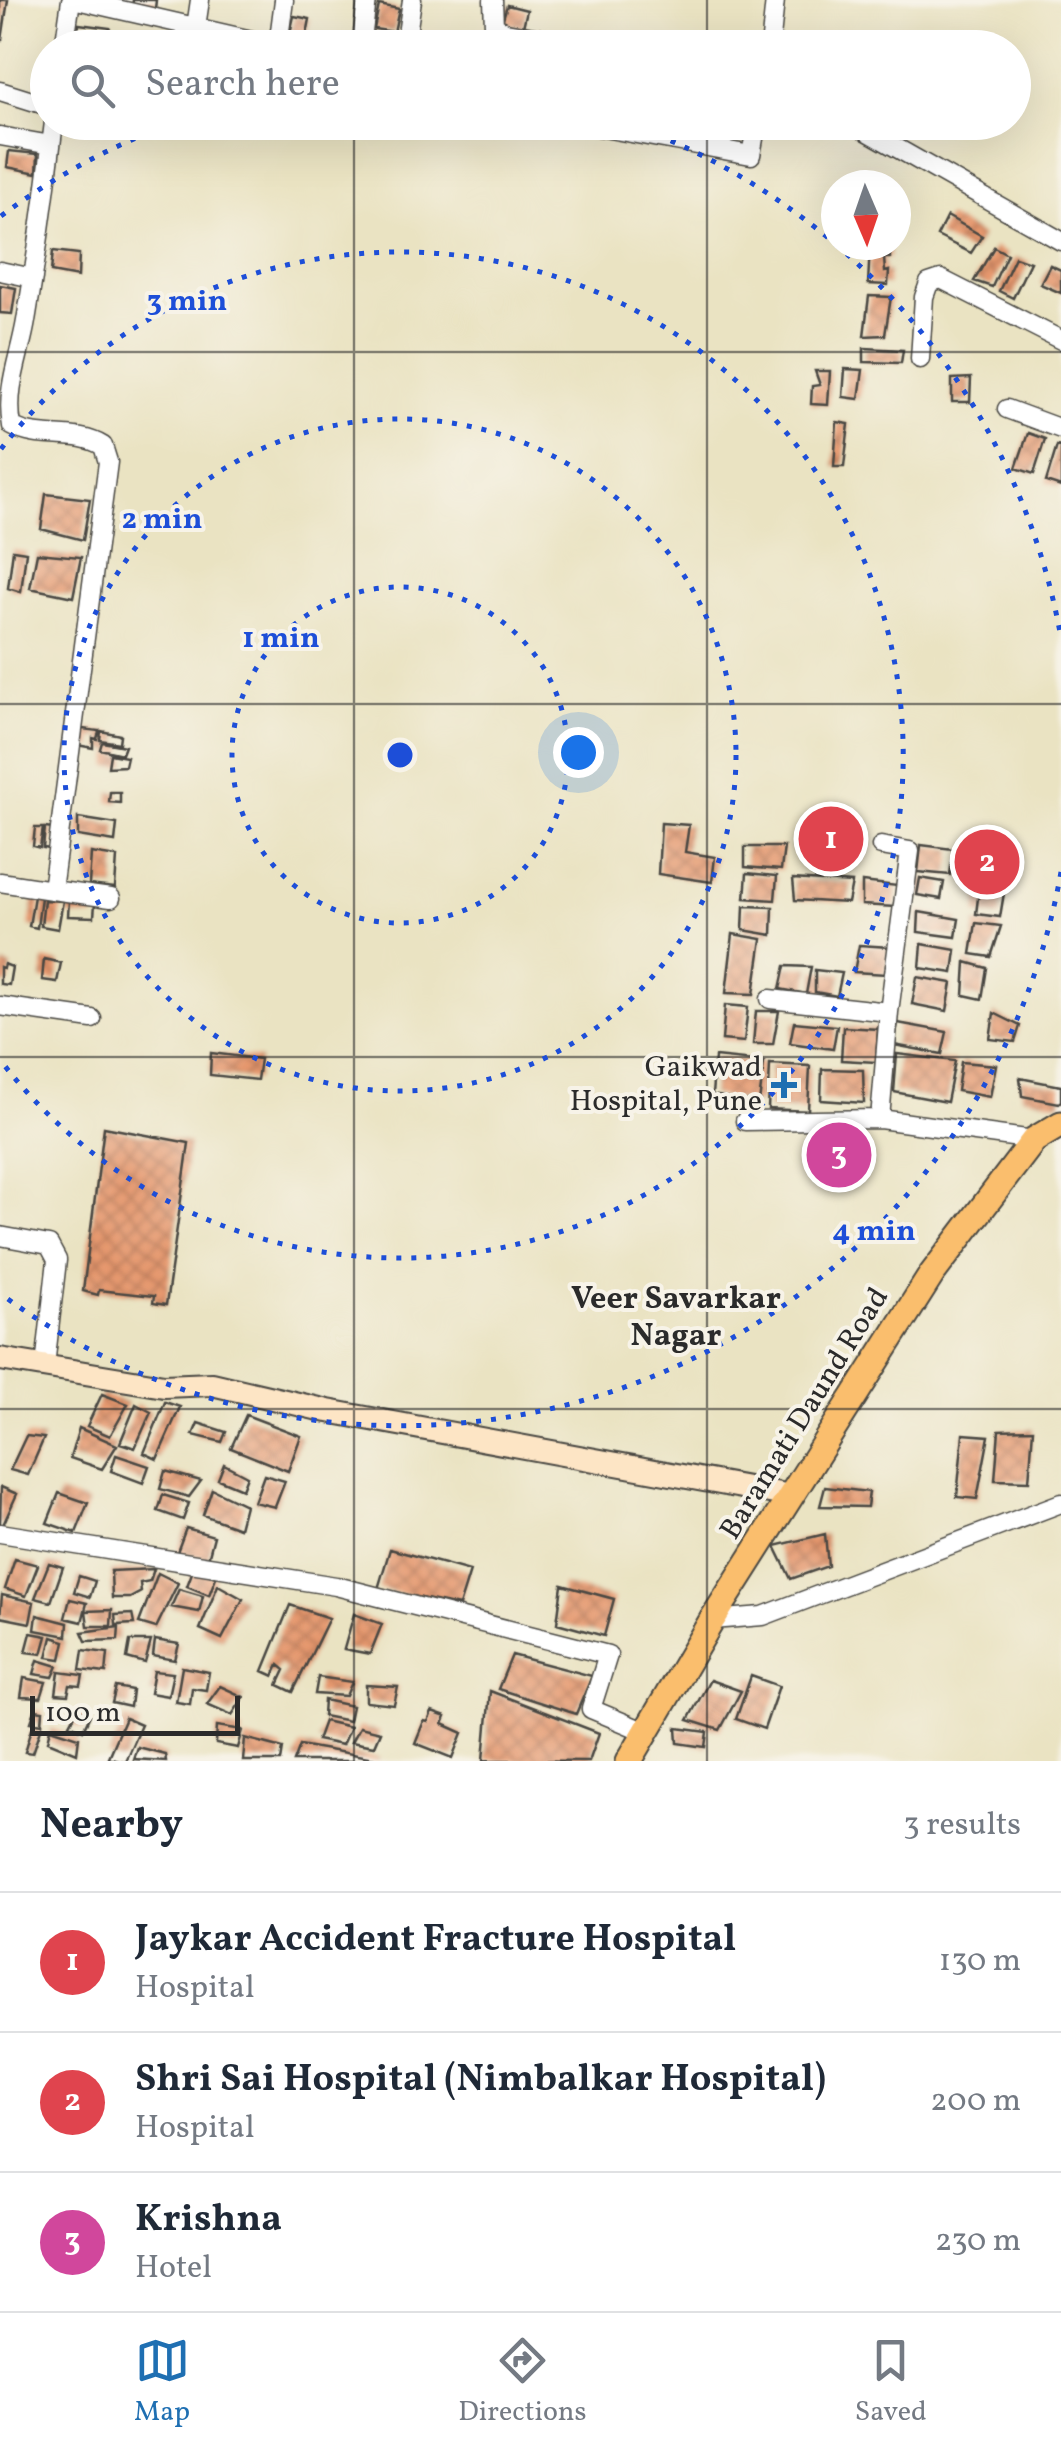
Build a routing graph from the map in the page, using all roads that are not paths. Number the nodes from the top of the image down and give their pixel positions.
1 (74, 0) edge
2 (200, 0) edge
3 (284, 0) edge
4 (367, 0) edge
5 (412, 0) edge
6 (492, 0) edge
7 (776, 0) edge
8 (162, 10) edge
9 (196, 27) junction
10 (68, 30) edge
11 (209, 30) edge
12 (283, 30) edge
13 (363, 30) edge
14 (408, 30) edge
15 (502, 30) edge
16 (772, 30) edge
17 (0, 91) edge
18 (30, 100) edge
19 (0, 136) edge
20 (52, 140) edge
21 (674, 140) edge
22 (754, 140) edge
23 (884, 140) edge
24 (51, 145) junction
25 (1061, 241) edge
26 (0, 271) edge
27 (32, 278) junction
28 (1061, 340) edge
29 (920, 359) dead end
30 (1007, 409) dead end
31 (1061, 430) edge
32 (881, 846) dead end
33 (0, 882) edge
34 (52, 890) junction
35 (111, 898) dead end
36 (770, 1000) dead end
37 (0, 1006) edge
38 (889, 1012) junction
39 (92, 1019) dead end
40 (880, 1118) junction
41 (746, 1121) dead end
42 (1061, 1124) edge
43 (1034, 1140) junction
44 (0, 1236) edge
45 (0, 1358) edge
46 (45, 1366) junction
47 (791, 1496) junction
48 (1061, 1503) edge
49 (0, 1533) edge
50 (712, 1620) junction
51 (646, 1732) junction
52 (629, 1761) edge

1 - 8 street
1 - 10 street
2 - 9 street
3 - 12 street
4 - 13 street
5 - 14 street
6 - 15 street
7 - 16 street
8 - 9 street
9 - 11 street
17 - 18 street
19 - 24 street
20 - 24 street
21 - 22 street
23 - 25 street
24 - 27 street
26 - 27 street
27 - 34 street
28 - 29 street
30 - 31 street
32 - 38 street
33 - 34 street
34 - 35 street
36 - 38 street
37 - 39 street
38 - 40 street
40 - 41 street
40 - 43 street
42 - 43 main road, Baramati Daund Road
43 - 47 main road, Baramati Daund Road
44 - 46 street
45 - 46 street
46 - 47 street
47 - 50 main road, Baramati Daund Road
48 - 50 street
49 - 51 street
50 - 51 main road, Baramati Daund Road
51 - 52 main road, Baramati Daund Road

